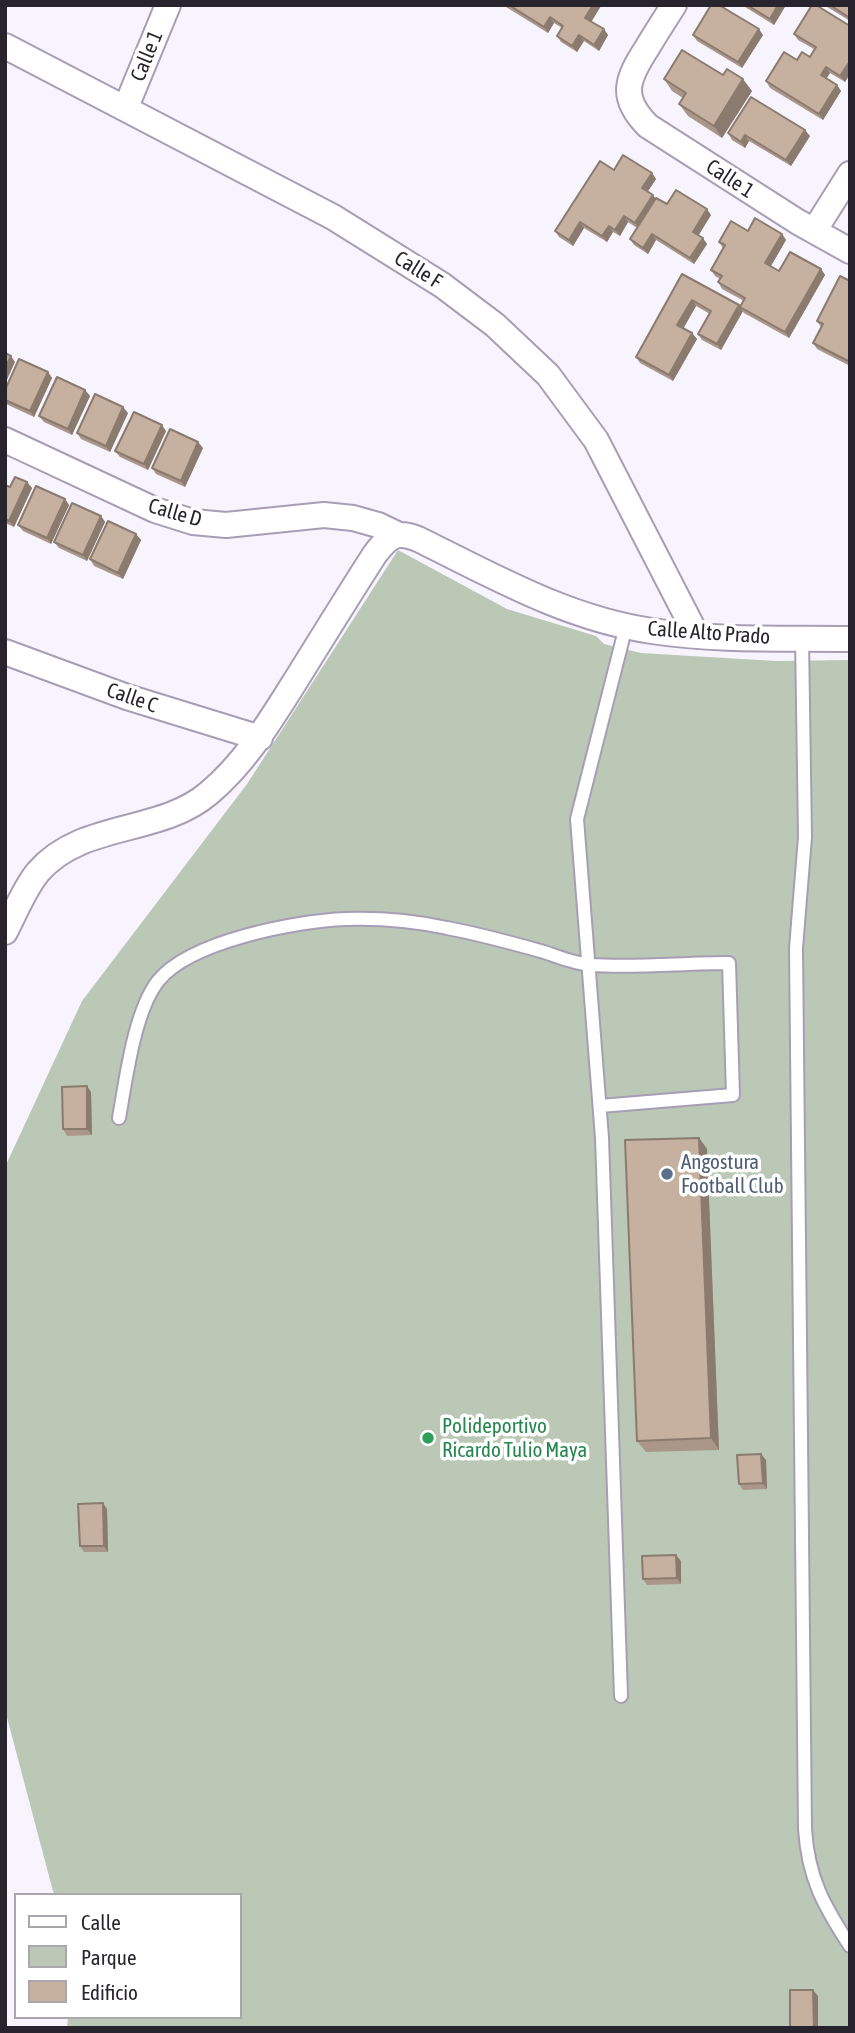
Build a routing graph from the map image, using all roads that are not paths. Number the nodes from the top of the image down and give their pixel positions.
1 (168, 5) edge
2 (674, 5) edge
3 (5, 46) edge
4 (126, 107) junction
5 (850, 174) edge
6 (814, 231) junction
7 (850, 251) edge
8 (5, 440) edge
9 (408, 537) junction
10 (626, 626) junction
11 (697, 636) junction
12 (802, 638) junction
13 (850, 639) edge
14 (5, 652) edge
15 (260, 738) junction
16 (14, 897) edge
17 (5, 932) edge
18 (589, 965) junction
19 (600, 1106) junction
20 (119, 1118) dead end
21 (621, 1696) dead end
22 (850, 1946) edge

1 - 4 street, Calle 1
2 - 6 street, Calle 1
3 - 4 street, Calle F
4 - 11 street, Calle F
5 - 6 street
6 - 7 street, Calle 1
8 - 9 street, Calle D
9 - 10 street, Calle Alto Prado
9 - 15 street
10 - 11 street, Calle Alto Prado
10 - 18 lane
11 - 12 street, Calle Alto Prado
12 - 13 street, Calle Alto Prado
12 - 22 lane
14 - 15 street, Calle C
15 - 16 street
16 - 17 street
18 - 19 lane
18 - 19 lane
18 - 20 lane
19 - 21 lane

